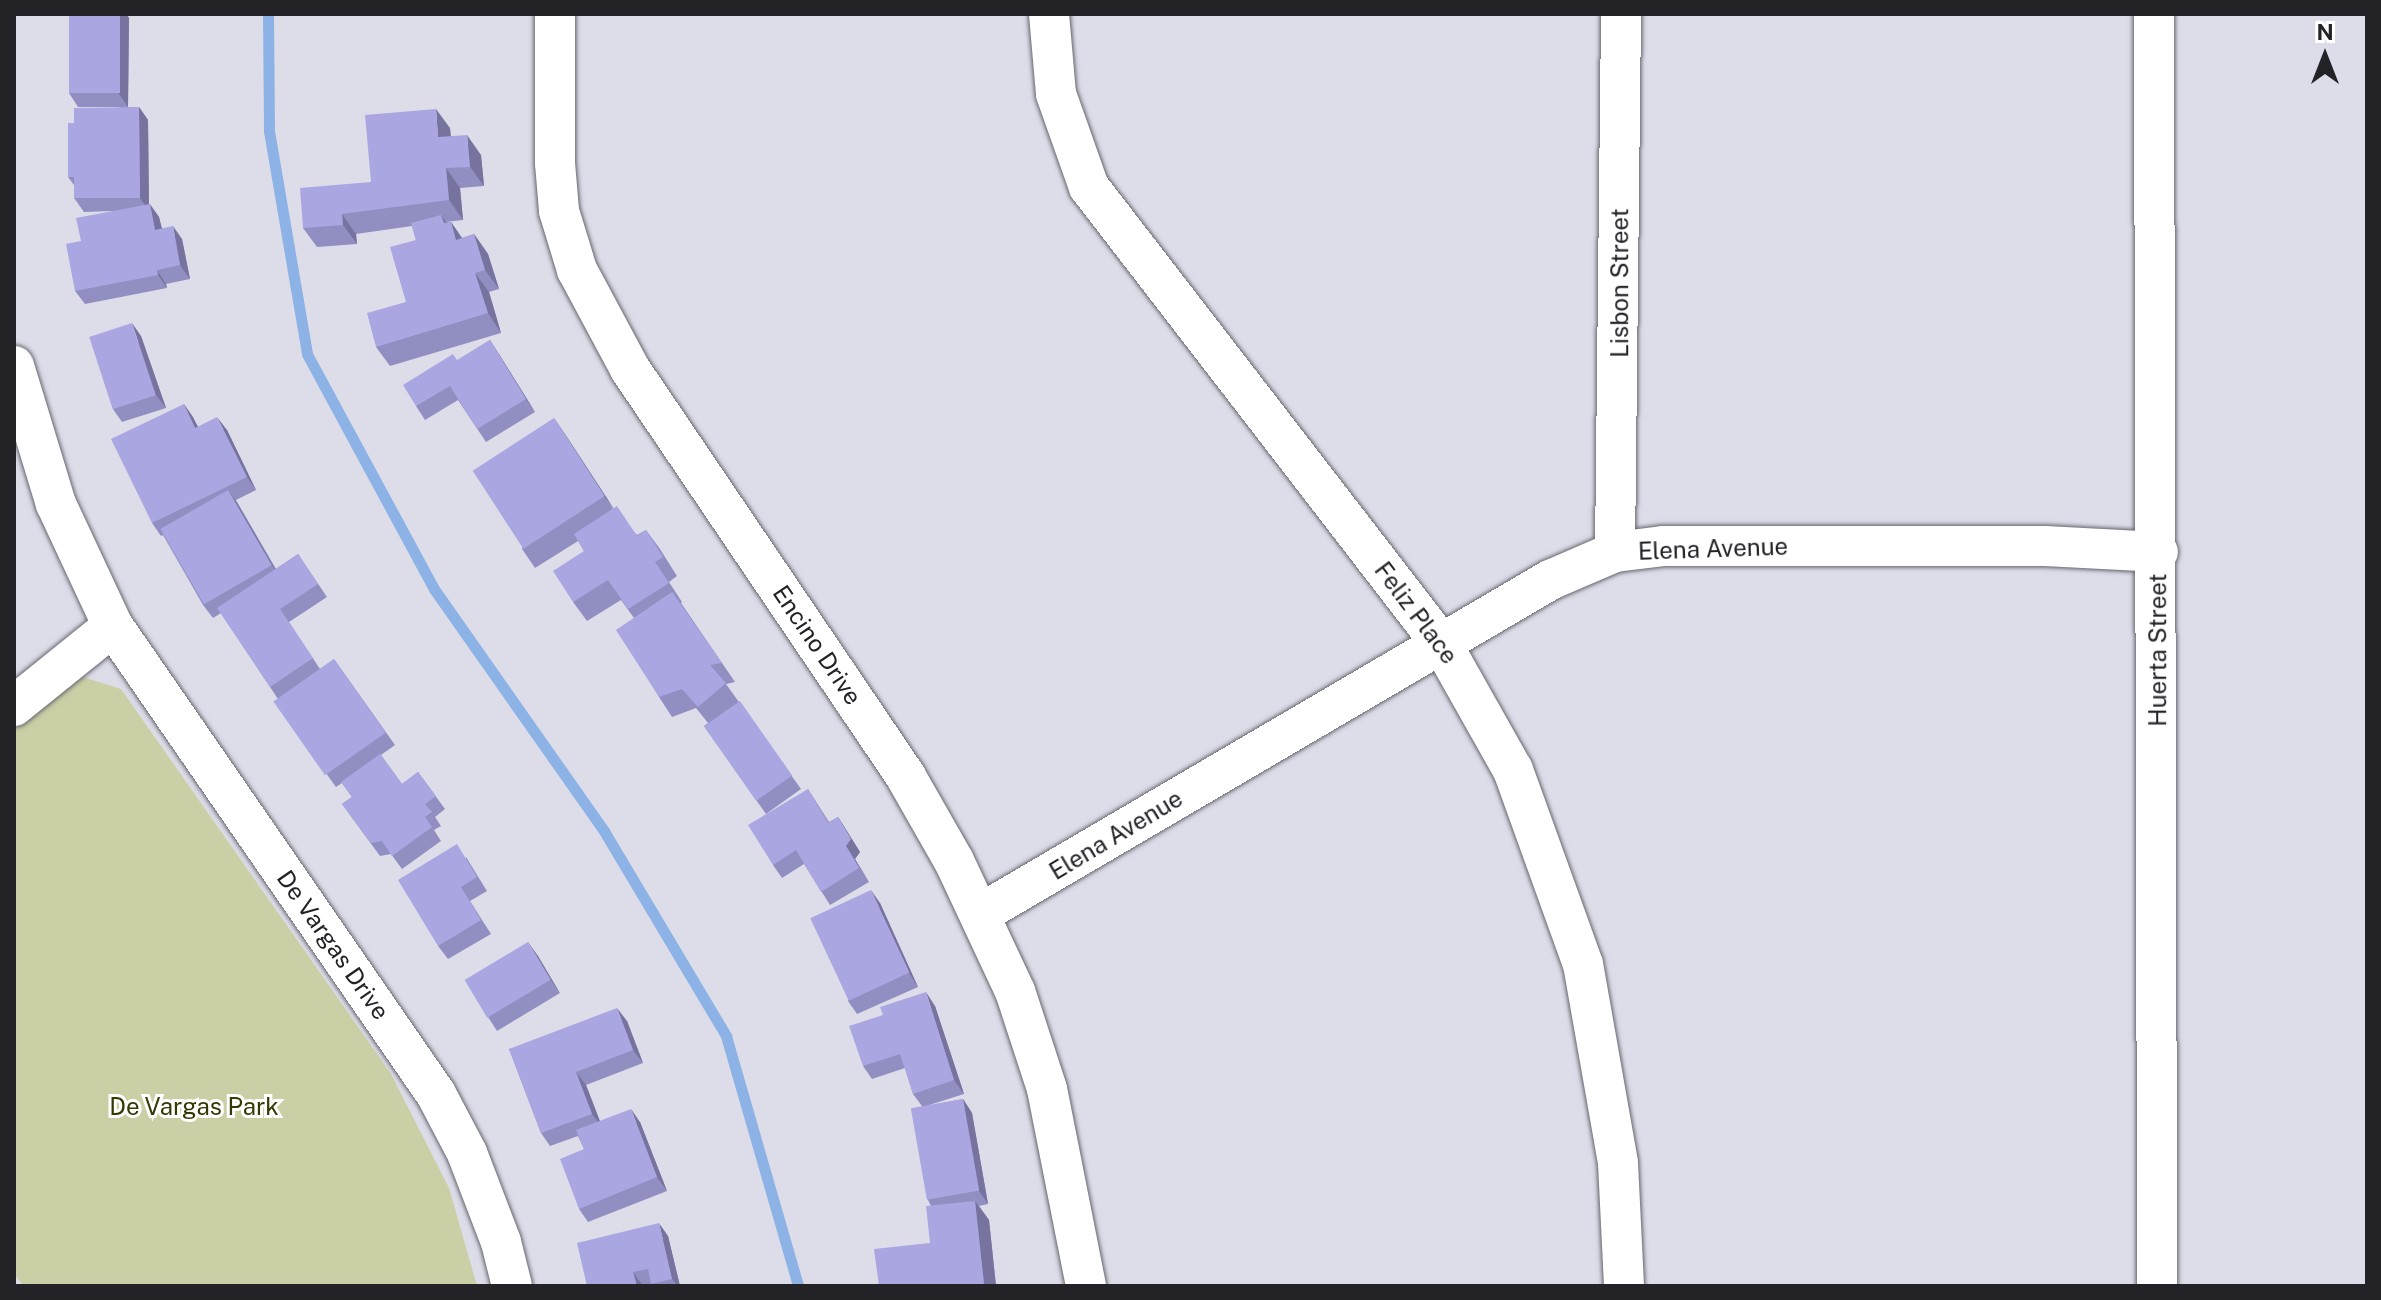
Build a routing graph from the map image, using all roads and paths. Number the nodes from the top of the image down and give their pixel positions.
1 (555, 14) edge
2 (1049, 14) edge
3 (1621, 14) edge
4 (2154, 14) edge
5 (14, 366) edge
6 (1615, 552) junction
7 (2158, 552) junction
8 (113, 626) junction
9 (1443, 646) junction
10 (14, 706) edge
11 (980, 914) junction
12 (512, 1286) edge
13 (1086, 1286) edge
14 (1624, 1286) edge
15 (2157, 1286) edge

1 - 11 street, Encino Drive
2 - 9 street, Feliz Place
3 - 6 street, Lisbon Street
4 - 7 street, Huerta Street
5 - 8 street, De Vargas Drive
6 - 7 street, Elena Avenue
6 - 9 street, Elena Avenue
7 - 15 street, Huerta Street
8 - 10 street
8 - 12 street, De Vargas Drive
9 - 11 street, Elena Avenue
9 - 14 street, Feliz Place
11 - 13 street, Encino Drive

